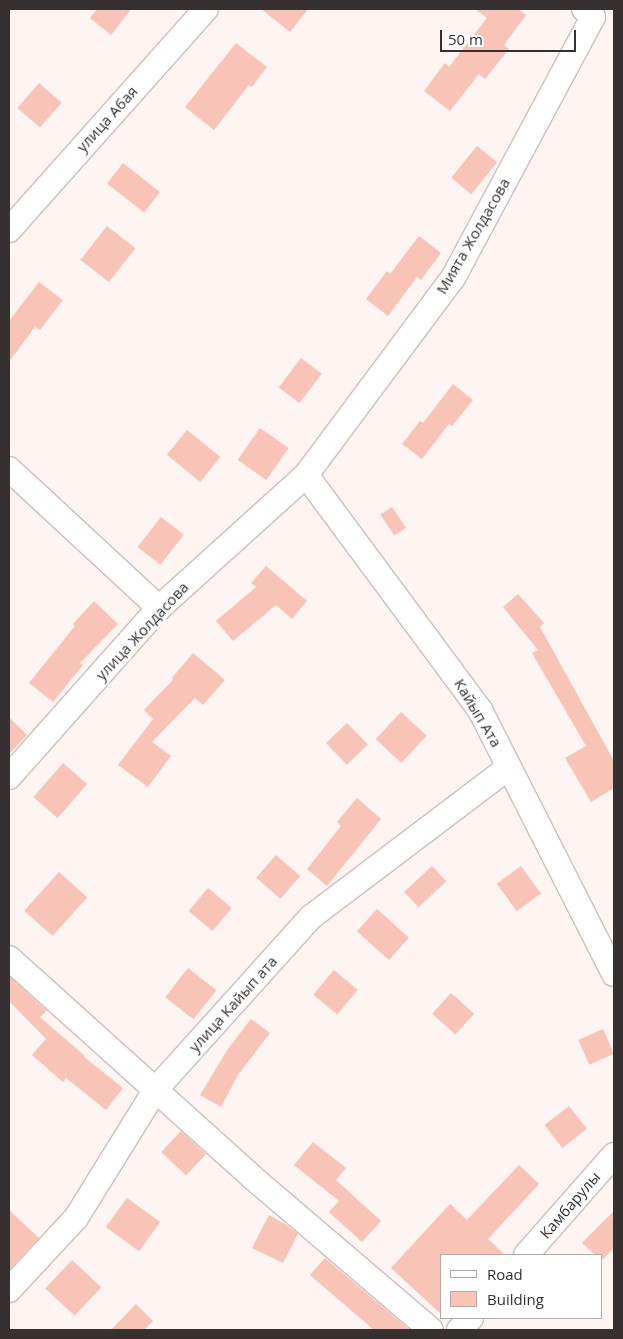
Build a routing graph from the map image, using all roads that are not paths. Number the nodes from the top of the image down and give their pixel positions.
1 (206, 9) edge
2 (584, 9) edge
3 (9, 230) edge
4 (9, 469) edge
5 (306, 475) junction
6 (159, 608) junction
7 (509, 767) junction
8 (9, 777) edge
9 (9, 958) edge
10 (614, 974) edge
11 (156, 1089) junction
12 (614, 1155) edge
13 (527, 1254) edge
14 (9, 1290) edge
15 (469, 1319) edge
16 (431, 1330) edge
17 (460, 1330) edge

1 - 3 street, улица Абая
2 - 5 street, Мията Жолдасова
4 - 6 street
5 - 6 street, улица Жолдасова
5 - 7 street, Кайып Ата
6 - 8 street, улица Жолдасова
7 - 10 street, Кайып Ата
7 - 11 street, улица Кайып ата
9 - 11 street
11 - 14 street, улица Кайып ата
11 - 16 street
12 - 13 street, Камбарулы
15 - 17 street

